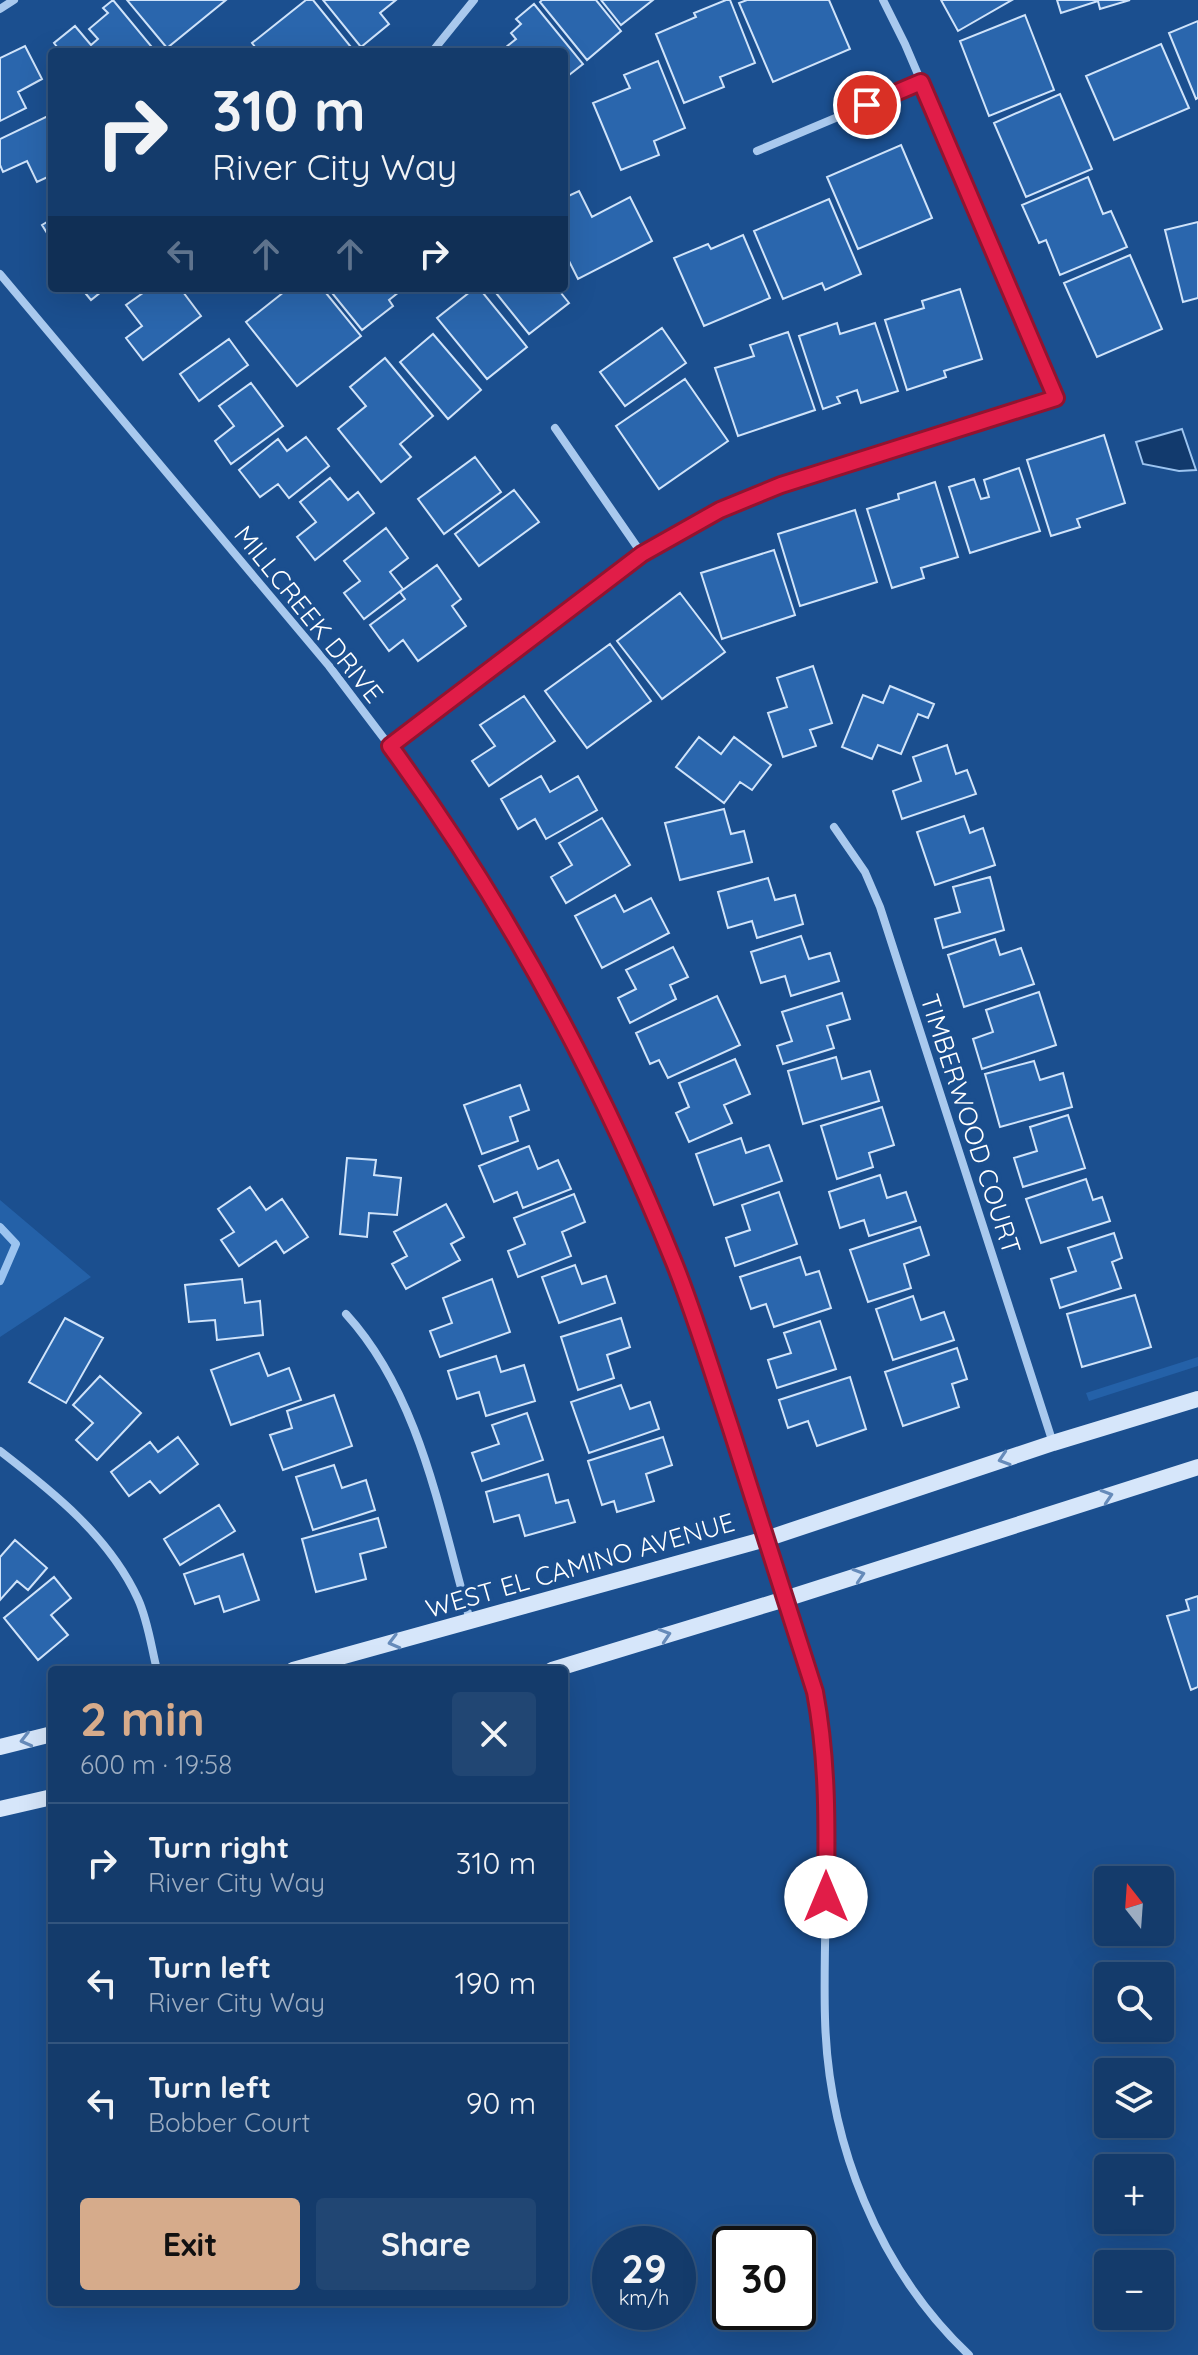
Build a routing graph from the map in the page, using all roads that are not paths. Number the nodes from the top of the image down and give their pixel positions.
1 (14, 0) edge
2 (474, 0) edge
3 (883, 0) edge
4 (0, 9) edge
5 (435, 48) edge
6 (921, 82) junction
7 (757, 151) dead end
8 (0, 274) edge
9 (555, 428) dead end
10 (642, 554) junction
11 (390, 746) junction
12 (834, 827) dead end
13 (346, 1314) dead end
14 (1198, 1399) edge
15 (1053, 1443) junction
16 (0, 1451) edge
17 (1198, 1467) edge
18 (766, 1539) junction
19 (785, 1599) junction
20 (470, 1621) junction
21 (156, 1666) edge
22 (307, 1666) edge
23 (565, 1666) edge
24 (48, 1735) edge
25 (0, 1747) edge
26 (48, 1798) edge
27 (0, 1809) edge
28 (969, 2355) edge

1 - 4 street
2 - 5 street
3 - 6 street
6 - 7 street
6 - 10 street
8 - 11 street, MILLCREEK DRIVE
9 - 10 street
10 - 11 street
11 - 18 street, MILLCREEK DRIVE
12 - 15 street, TIMBERWOOD COURT
13 - 20 street
14 - 15 main road, WEST EL CAMINO AVENUE
15 -> 18 main road, WEST EL CAMINO AVENUE
16 - 21 street
19 -> 17 main road
18 - 19 street, MILLCREEK DRIVE
18 - 20 main road, WEST EL CAMINO AVENUE
23 -> 19 main road
19 - 28 street, MILLCREEK DRIVE
20 -> 22 main road, WEST EL CAMINO AVENUE
24 -> 25 main road
26 - 27 main road

